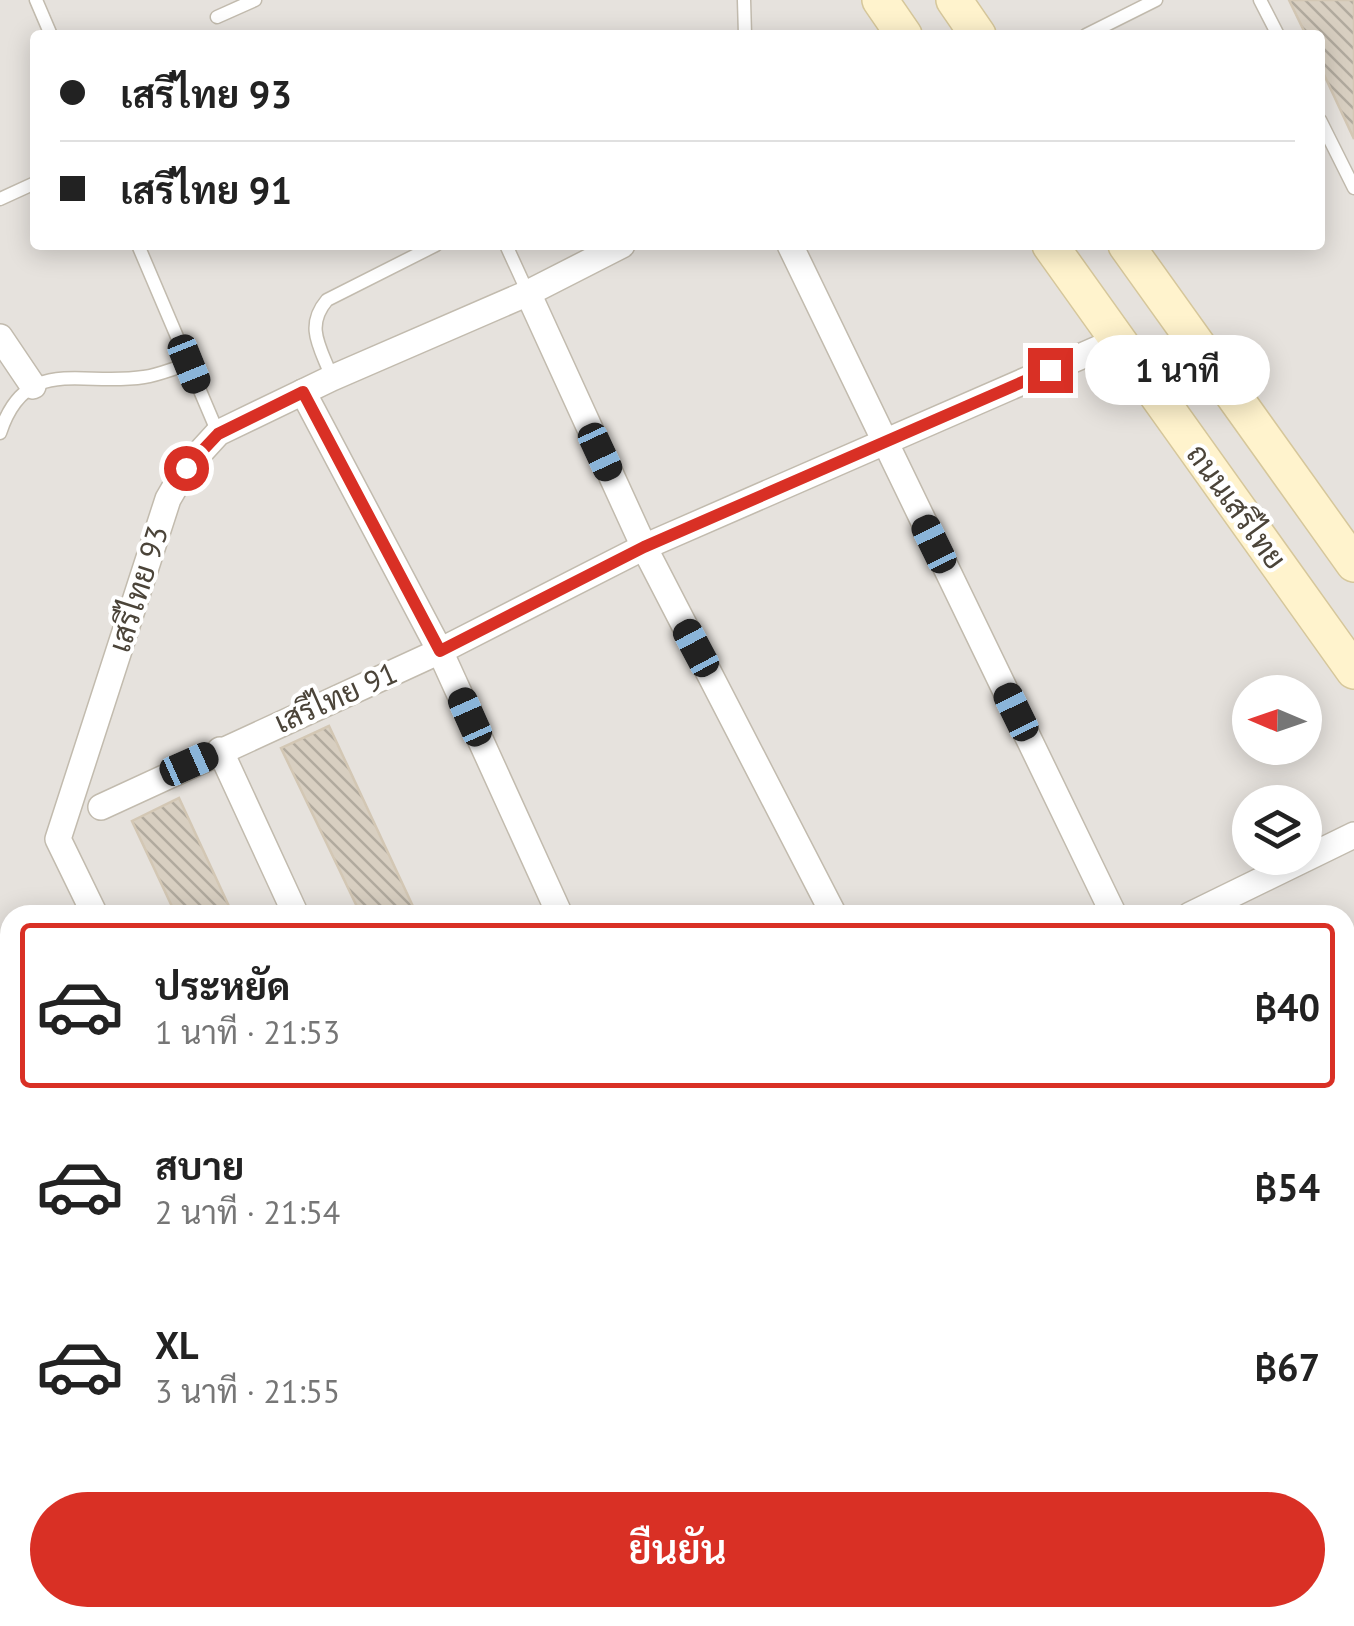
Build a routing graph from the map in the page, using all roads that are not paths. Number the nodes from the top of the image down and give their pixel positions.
1 (36, 0) edge
2 (255, 0) edge
3 (744, 0) edge
4 (880, 0) edge
5 (954, 0) edge
6 (1156, 0) edge
7 (1260, 0) edge
8 (218, 17) dead end
9 (49, 30) edge
10 (744, 30) edge
11 (901, 30) edge
12 (975, 30) edge
13 (1096, 30) edge
14 (1275, 30) edge
15 (1325, 130) edge
16 (30, 185) edge
17 (1354, 188) edge
18 (0, 199) edge
19 (140, 250) edge
20 (426, 250) edge
21 (508, 250) edge
22 (612, 250) edge
23 (792, 250) edge
24 (1053, 250) edge
25 (1130, 250) edge
26 (528, 292) junction
27 (0, 338) edge
28 (1116, 341) junction
29 (189, 364) junction
30 (332, 378) junction
31 (32, 386) junction
32 (303, 392) junction
33 (0, 433) edge
34 (218, 434) junction
35 (885, 442) junction
36 (644, 547) junction
37 (1354, 564) edge
38 (440, 651) junction
39 (1354, 670) edge
40 (220, 750) junction
41 (101, 807) dead end
42 (1354, 835) edge
43 (90, 905) edge
44 (291, 905) edge
45 (555, 905) edge
46 (829, 905) edge
47 (1109, 905) edge
48 (1210, 905) edge

1 - 9 lane
2 - 8 lane
3 - 10 lane
4 - 11 main road
5 - 12 main road
6 - 13 lane
7 - 14 lane
15 - 17 lane
16 - 18 lane
19 - 29 lane
20 - 30 lane
21 - 26 lane
22 - 26 street, เสรีไทย 93
23 - 35 street
24 - 28 main road, ถนนเสรีไทย
25 - 37 main road, ถนนเสรีไทย
26 - 30 street, เสรีไทย 93
26 - 36 street
27 - 31 street
28 - 35 street, เสรีไทย 91
28 - 39 main road, ถนนเสรีไทย
29 - 31 lane
29 - 34 lane
30 - 32 street, เสรีไทย 93
31 - 33 lane
32 - 34 street, เสรีไทย 93
32 - 38 street
34 - 43 street, เสรีไทย 93
35 - 36 street, เสรีไทย 91
35 - 47 street
36 - 38 street, เสรีไทย 91
36 - 46 street
38 - 40 street, เสรีไทย 91
38 - 45 street
40 - 41 street, เสรีไทย 91
40 - 44 street
42 - 48 street

